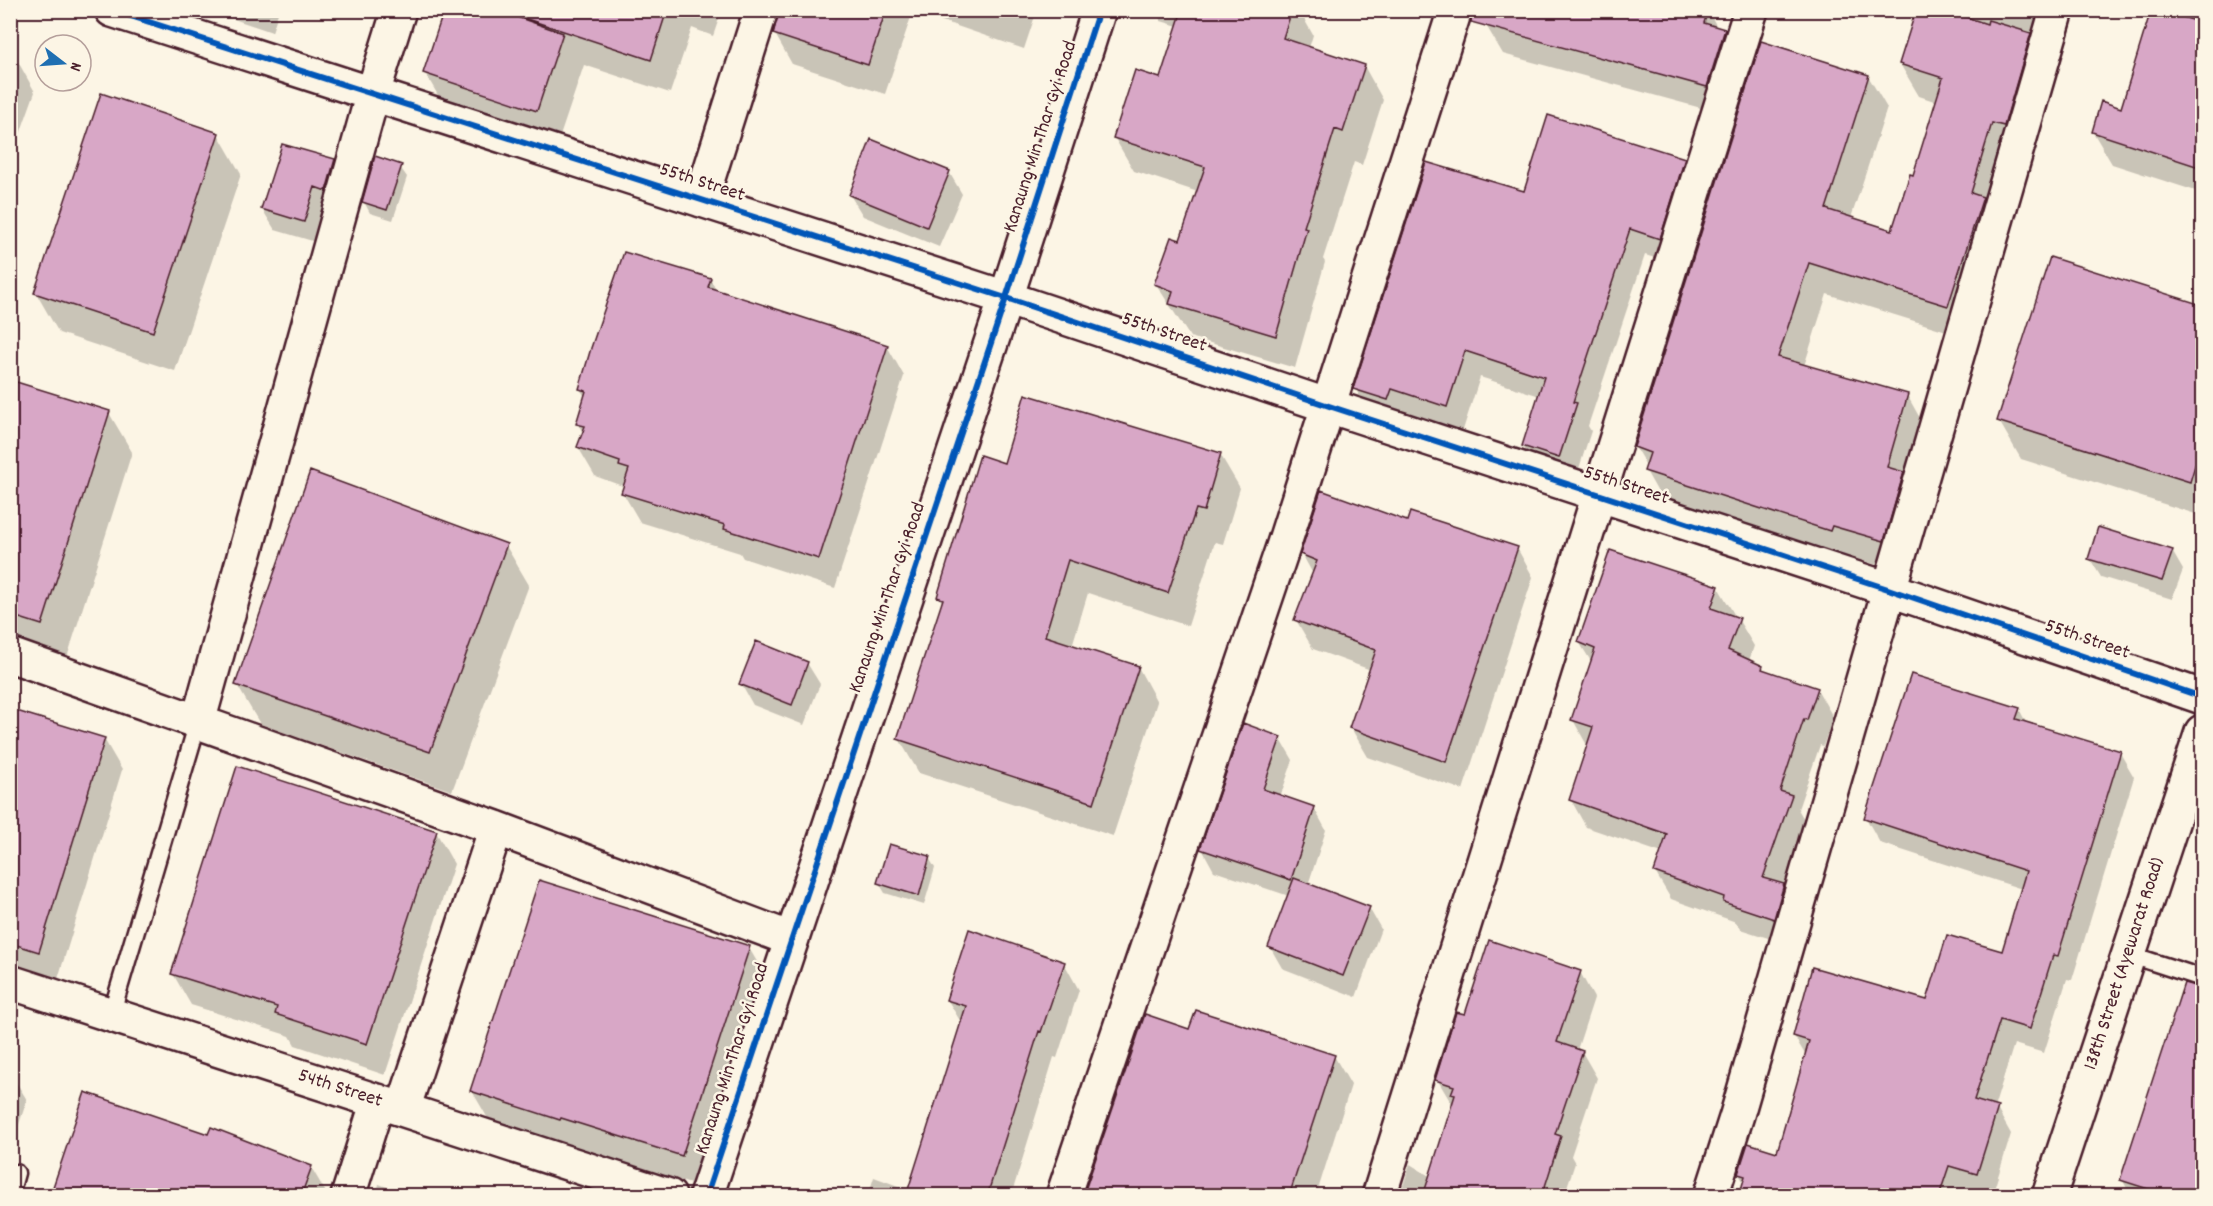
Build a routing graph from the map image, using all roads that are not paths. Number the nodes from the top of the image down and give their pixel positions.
1 (112, 10) edge
2 (399, 10) edge
3 (761, 10) edge
4 (1099, 10) edge
5 (1455, 10) edge
6 (1751, 10) edge
7 (2057, 10) edge
8 (374, 93) junction
9 (701, 200) junction
10 (1006, 298) junction
11 (1329, 406) junction
12 (1600, 495) junction
13 (1888, 589) junction
14 (10, 655) edge
15 (2202, 697) edge
16 (198, 722) junction
17 (2202, 732) edge
18 (496, 828) junction
19 (790, 939) junction
20 (2128, 954) junction
21 (2202, 978) edge
22 (10, 982) edge
23 (111, 1015) junction
24 (391, 1105) junction
25 (16, 1173) dead end
26 (10, 1196) edge
27 (348, 1196) edge
28 (669, 1196) edge
29 (706, 1196) edge
30 (1063, 1196) edge
31 (1379, 1196) edge
32 (1711, 1196) edge
33 (2049, 1196) edge

1 - 8 street, 55th Street
2 - 8 street
3 - 9 street
4 - 10 street, Kanaung Min Thar Gyi Road
5 - 11 street
6 - 12 street
7 - 13 street
8 - 9 street, 55th Street
8 - 16 street
9 - 10 street, 55th Street
10 - 11 street, 55th Street
10 - 19 street, Kanaung Min Thar Gyi Road
11 - 12 street, 55th Street
11 - 30 street
12 - 13 street, 55th Street
12 - 31 street
13 - 15 street, 55th Street
13 - 32 street
14 - 16 street
16 - 18 street
16 - 23 lane
17 - 20 street, 138th Street (Ayewarat Road)
18 - 19 street
18 - 24 street
19 - 29 street, Kanaung Min Thar Gyi Road
20 - 21 lane
20 - 33 street, 138th Street (Ayewarat Road)
22 - 23 street, 54th Street
23 - 24 street, 54th Street
24 - 27 street
24 - 28 street, 54th Street
25 - 26 lane

